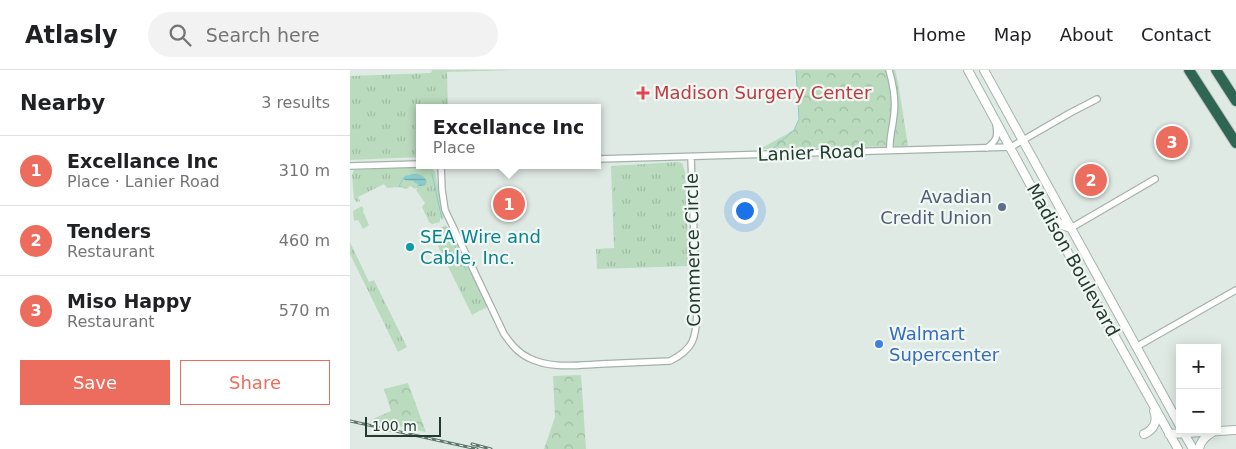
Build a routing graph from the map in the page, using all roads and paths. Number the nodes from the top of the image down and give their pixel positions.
1 (889, 70) edge
2 (968, 70) edge
3 (984, 70) edge
4 (1189, 70) edge
5 (1216, 70) edge
6 (1098, 99) dead end
7 (1236, 101) edge
8 (995, 117) junction
9 (1022, 140) junction
10 (1236, 143) edge
11 (1011, 147) junction
12 (986, 149) junction
13 (890, 150) junction
14 (691, 157) junction
15 (601, 159) edge
16 (416, 164) edge
17 (350, 166) edge
18 (441, 169) edge
19 (1155, 179) dead end
20 (1044, 210) junction
21 (1071, 228) junction
22 (1058, 233) junction
23 (1087, 259) junction
24 (1236, 290) edge
25 (1136, 347) junction
26 (1136, 374) junction
27 (1166, 401) junction
28 (1176, 410) edge
29 (1176, 419) edge
30 (1221, 430) edge
31 (1236, 430) edge
32 (1176, 432) edge
33 (1144, 434) dead end
34 (1170, 434) junction
35 (1184, 434) edge
36 (1211, 434) edge
37 (1178, 449) edge
38 (1192, 449) edge
39 (1199, 449) edge

1 - 13 street
2 - 8 main road, Madison Boulevard
3 - 9 main road, Madison Boulevard
4 - 10 highway
5 - 7 highway
6 - 9 street, Lanier Road
8 - 11 main road, Madison Boulevard
8 - 12 street
9 - 11 street, Lanier Road
9 - 21 main road, Madison Boulevard
11 - 12 street, Lanier Road
11 - 20 main road, Madison Boulevard
12 - 13 street, Lanier Road
13 - 14 street, Lanier Road
14 - 15 street, Lanier Road
14 - 18 street, Commerce Circle
16 - 17 street
19 - 21 street
20 - 21 main road
20 - 22 main road, Madison Boulevard
21 - 23 main road, Madison Boulevard
22 - 23 main road
22 - 26 main road, Madison Boulevard
23 - 25 main road, Madison Boulevard
24 - 25 street
25 - 27 main road, Madison Boulevard
26 - 33 main road
26 - 34 main road, Madison Boulevard
27 - 28 main road
27 - 29 main road, Madison Boulevard
30 - 31 main road
32 - 34 main road
34 - 37 main road, Madison Boulevard
35 - 38 main road, Madison Boulevard
36 - 39 main road

